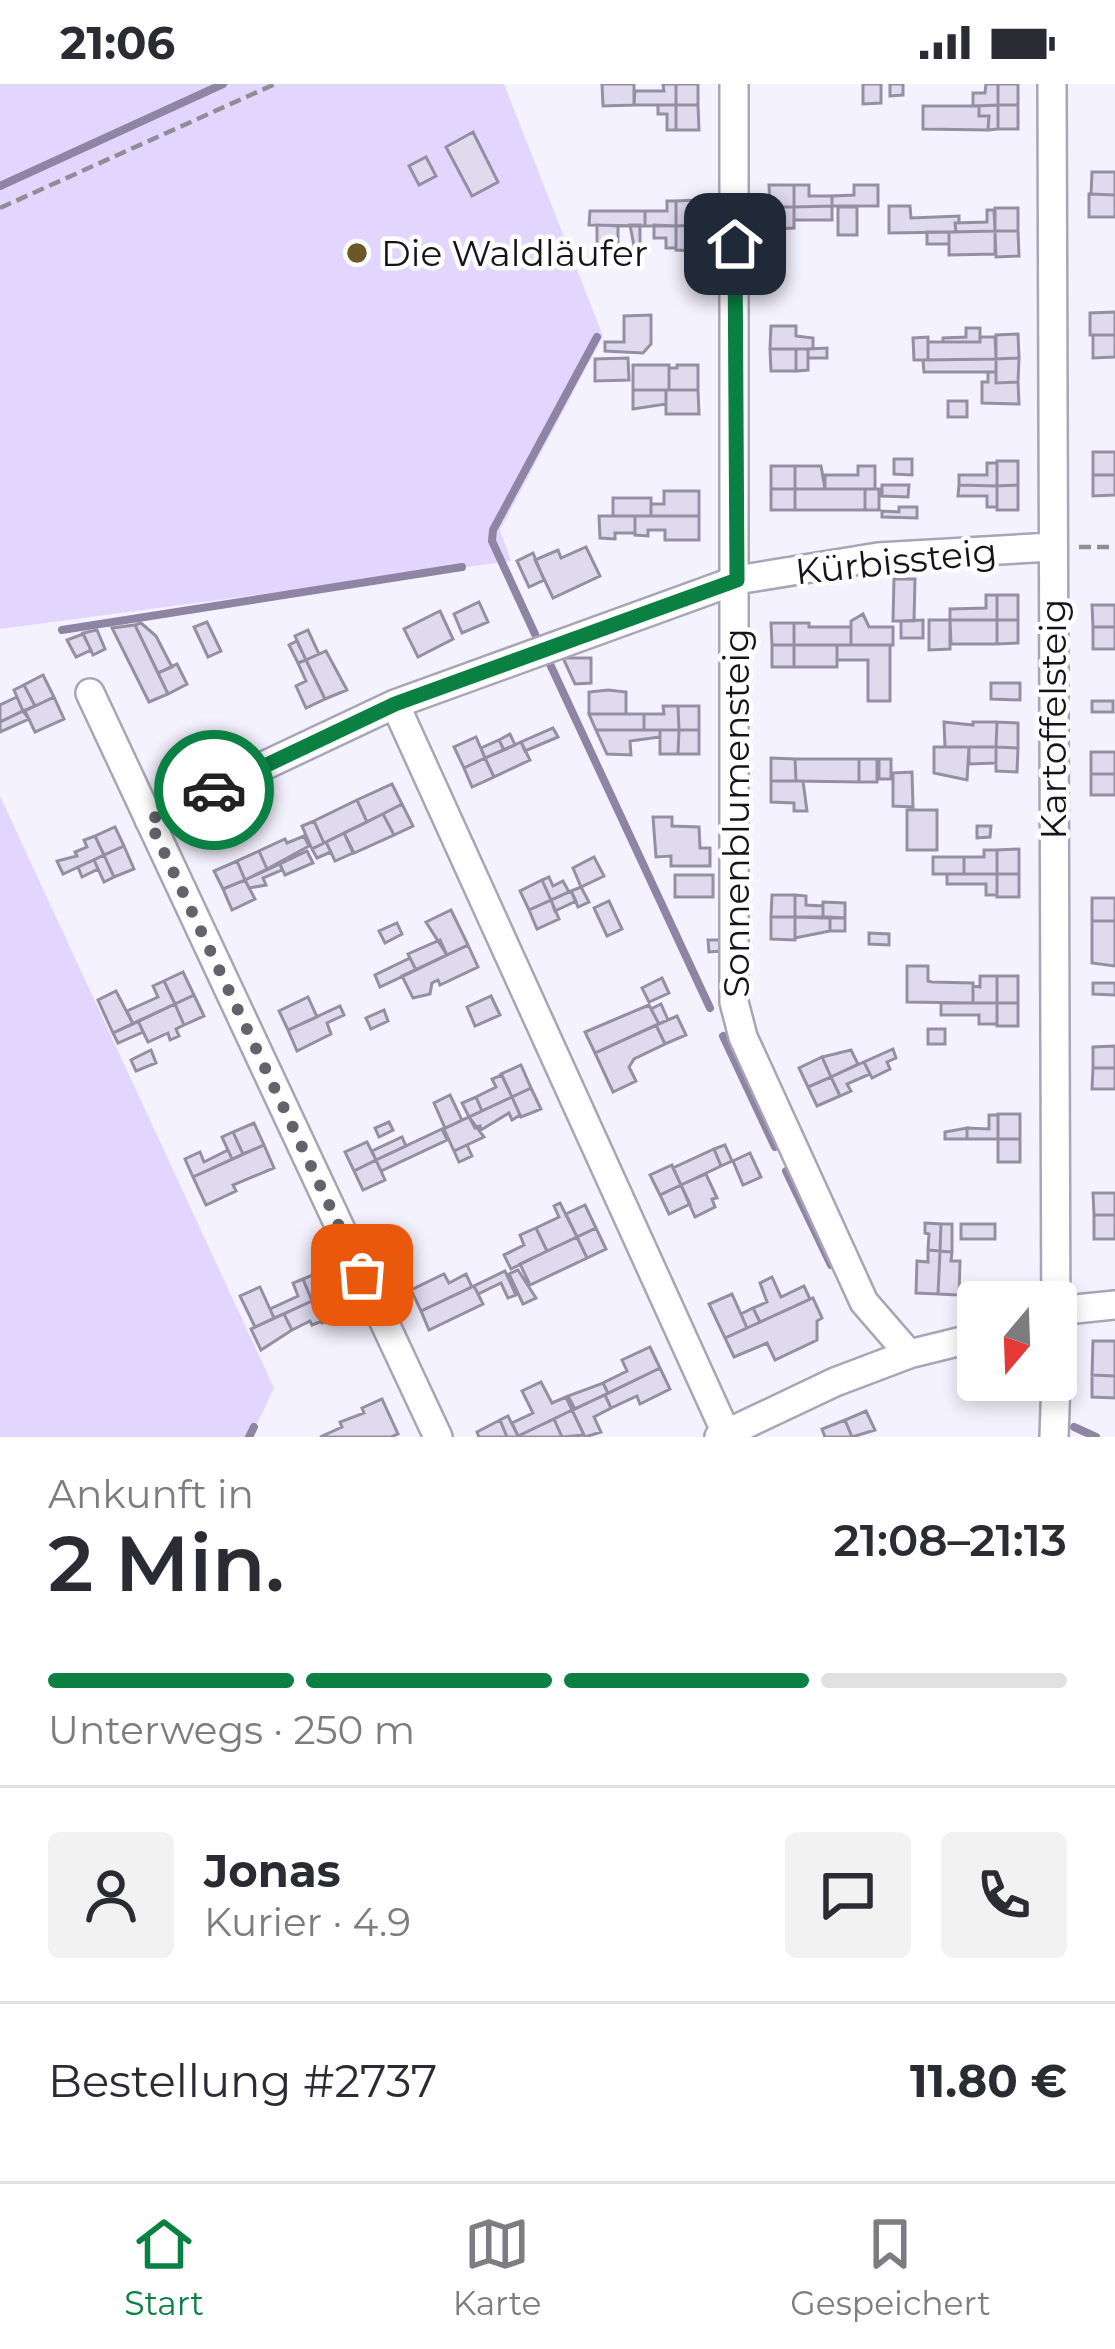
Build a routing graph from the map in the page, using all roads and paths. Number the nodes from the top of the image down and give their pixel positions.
1 (275, 84) edge
2 (734, 84) edge
3 (1052, 84) edge
4 (0, 208) edge
5 (1052, 547) junction
6 (1115, 547) edge
7 (737, 580) junction
8 (90, 693) dead end
9 (395, 704) junction
10 (149, 820) junction
11 (1056, 1281) edge
12 (1115, 1305) edge
13 (1077, 1309) edge
14 (957, 1346) edge
15 (909, 1354) junction
16 (1055, 1401) edge
17 (722, 1435) edge
18 (438, 1437) edge
19 (1054, 1437) edge

1 - 4 path
2 - 7 street, Sonnenblumensteig
3 - 5 street, Kartoffelsteig
5 - 6 path
5 - 7 street, Kürbissteig
5 - 11 street, Kartoffelsteig
7 - 9 street, Kürbissteig
7 - 15 street, Sonnenblumensteig
8 - 10 street
9 - 10 street, Kürbissteig
9 - 17 street
10 - 18 street
12 - 13 street
14 - 15 street
15 - 17 street
16 - 19 street

